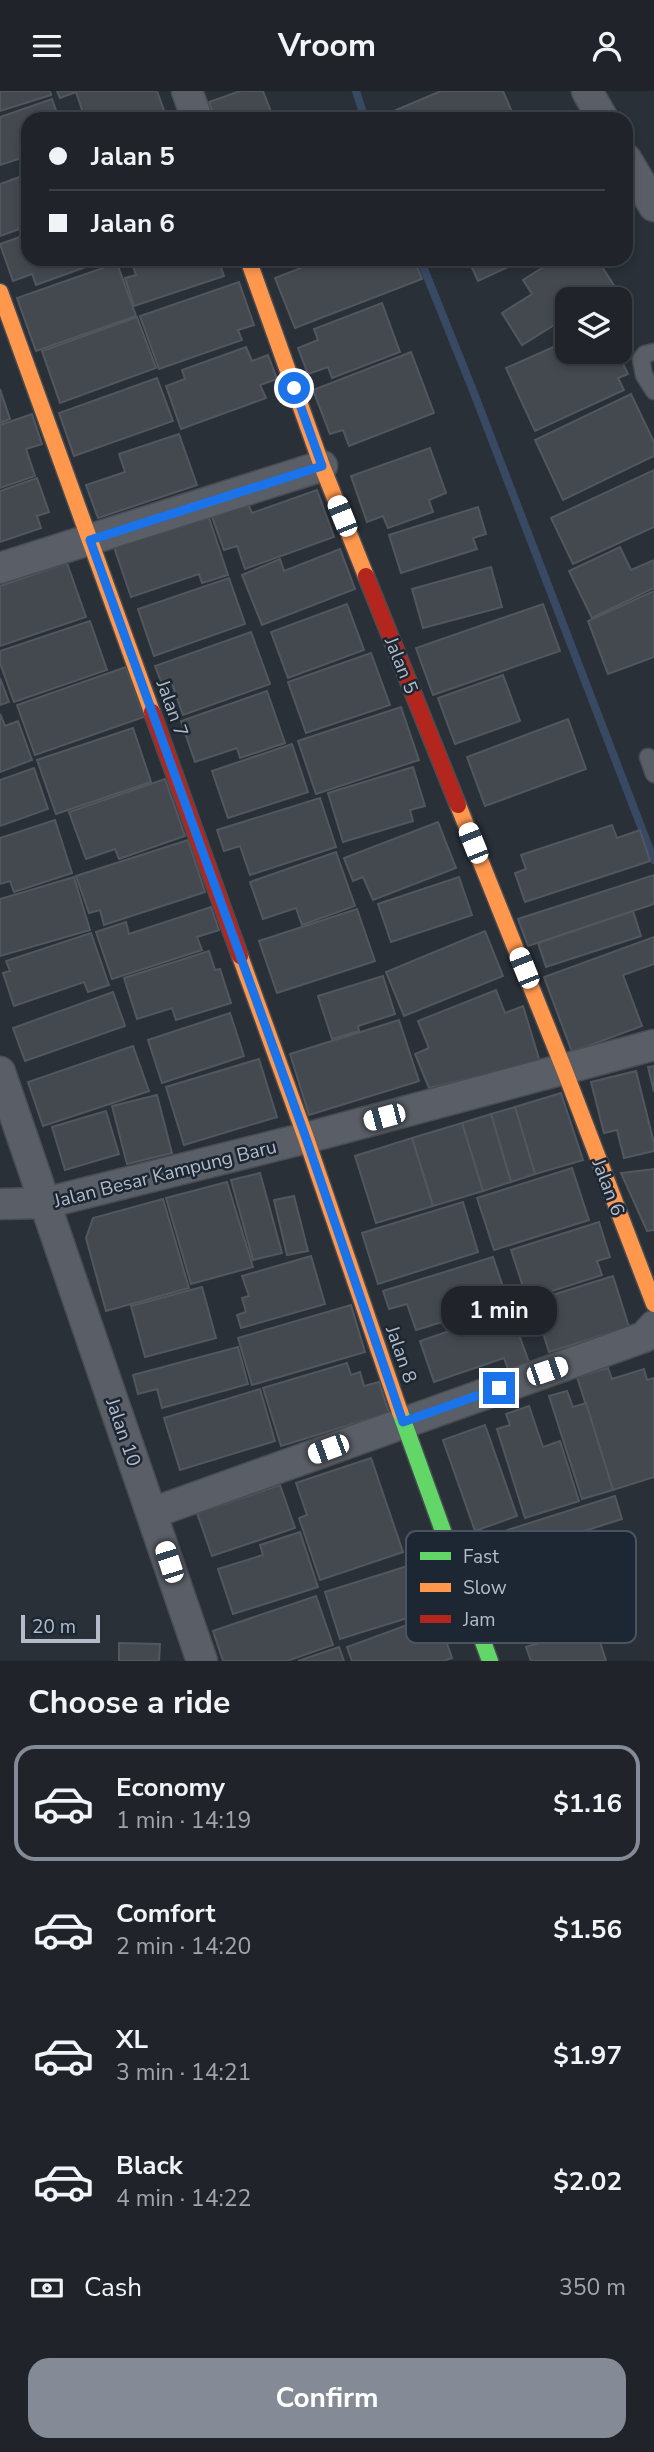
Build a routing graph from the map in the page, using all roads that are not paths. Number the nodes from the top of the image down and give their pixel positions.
1 (187, 91) edge
2 (587, 91) edge
3 (194, 112) edge
4 (599, 112) edge
5 (633, 171) edge
6 (654, 206) edge
7 (250, 266) edge
8 (0, 292) edge
9 (654, 352) edge
10 (654, 391) edge
11 (322, 466) junction
12 (90, 540) junction
13 (0, 568) edge
14 (648, 757) dead end
15 (654, 774) edge
16 (654, 1045) edge
17 (564, 1069) junction
18 (0, 1072) edge
19 (306, 1138) junction
20 (45, 1203) junction
21 (0, 1204) edge
22 (654, 1304) edge
23 (654, 1326) edge
24 (403, 1422) junction
25 (152, 1513) junction
26 (443, 1531) edge
27 (483, 1643) edge
28 (202, 1661) edge
29 (490, 1661) edge

1 - 3 street
2 - 4 street
5 - 6 street
7 - 11 street, Jalan 5
8 - 12 street, Jalan 7
9 - 10 lane
11 - 12 street
11 - 17 street, Jalan 5
12 - 13 street
12 - 19 street, Jalan 7
14 - 15 lane
16 - 17 street, Jalan Besar Kampung Baru
17 - 19 street, Jalan Besar Kampung Baru
17 - 22 street, Jalan 6
18 - 20 street, Jalan 10
19 - 20 street, Jalan Besar Kampung Baru
19 - 24 street, Jalan 8
20 - 21 street, Jalan Besar Kampung Baru
20 - 25 street, Jalan 10
23 - 24 street
24 - 25 street
24 - 26 street, Jalan 8
25 - 28 street, Jalan 10
27 - 29 street, Jalan 8

